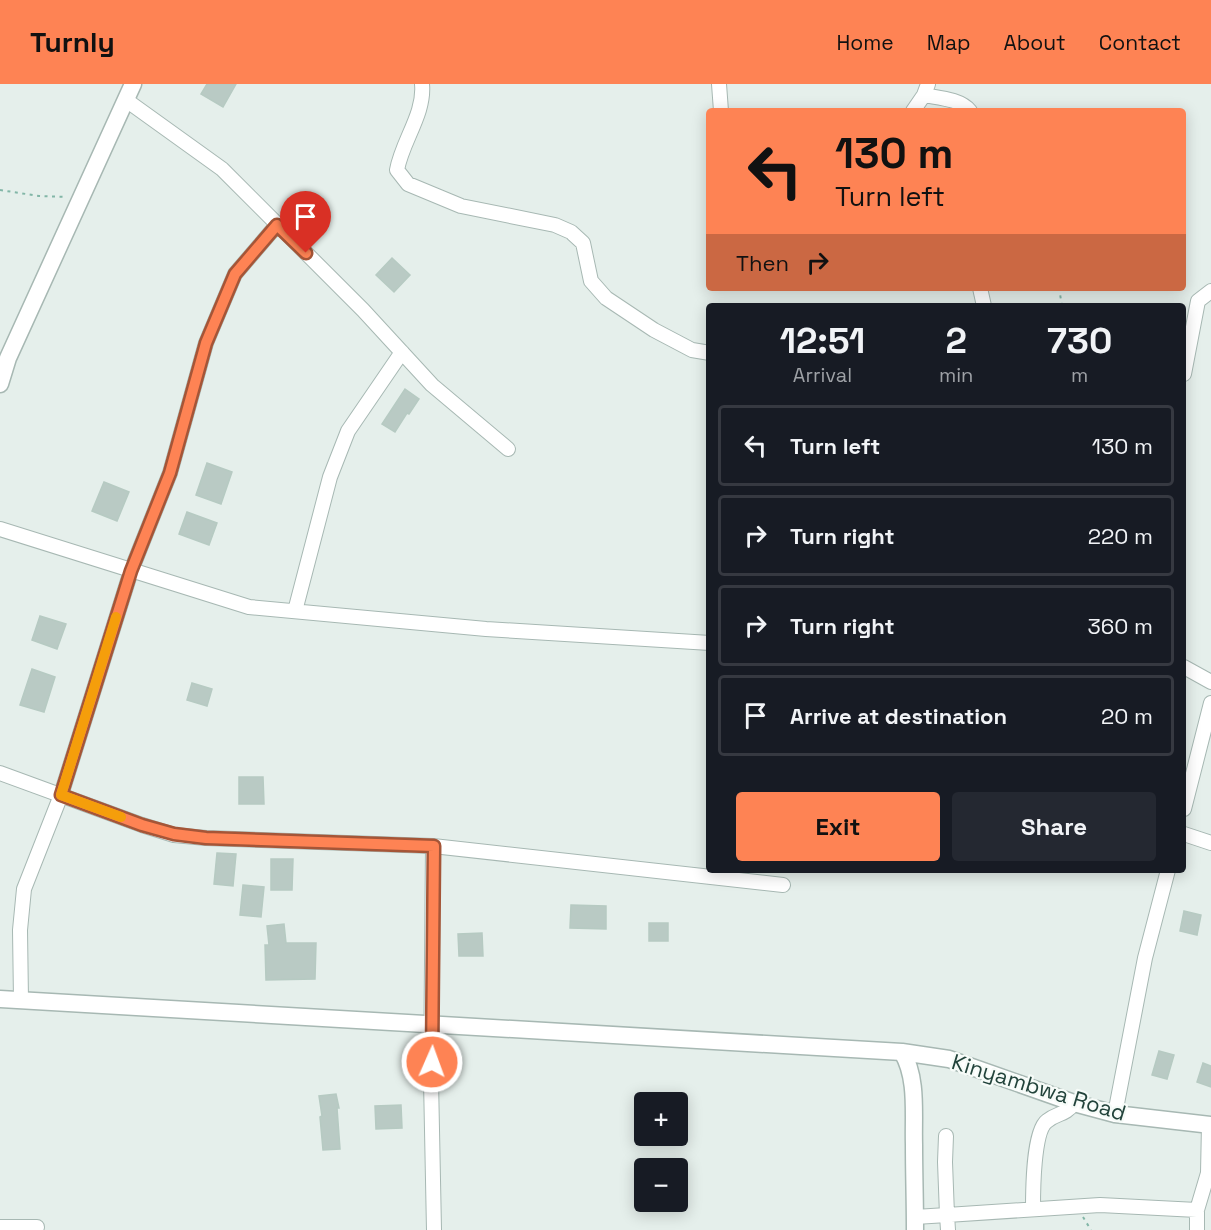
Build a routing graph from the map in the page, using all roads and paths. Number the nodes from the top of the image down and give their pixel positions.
1 (133, 84) edge
2 (422, 84) edge
3 (719, 84) edge
4 (926, 89) edge
5 (126, 100) junction
6 (721, 108) edge
7 (915, 108) edge
8 (968, 108) edge
9 (0, 190) edge
10 (81, 198) junction
11 (277, 225) junction
12 (1211, 291) edge
13 (402, 352) junction
14 (706, 352) edge
15 (1186, 364) edge
16 (0, 384) edge
17 (508, 449) dead end
18 (0, 529) edge
19 (131, 571) junction
20 (296, 610) junction
21 (706, 643) edge
22 (1186, 668) edge
23 (1211, 682) edge
24 (1211, 703) edge
25 (0, 773) edge
26 (61, 795) junction
27 (1186, 801) edge
28 (1186, 835) edge
29 (1211, 843) edge
30 (434, 846) junction
31 (1167, 873) edge
32 (783, 885) dead end
33 (0, 999) edge
34 (21, 1000) junction
35 (433, 1025) junction
36 (902, 1052) junction
37 (1074, 1102) junction
38 (1115, 1114) junction
39 (1210, 1125) edge
40 (946, 1136) dead end
41 (1033, 1209) junction
42 (1197, 1210) junction
43 (947, 1215) junction
44 (915, 1223) edge
45 (0, 1227) edge
46 (37, 1227) dead end
47 (434, 1230) edge
48 (948, 1230) edge
49 (1197, 1230) edge

1 - 5 street
2 - 14 street
3 - 6 street
4 - 7 street
4 - 8 street
5 - 10 street
5 - 11 street
9 - 10 path
10 - 16 street
11 - 13 street
11 - 19 street
12 - 15 street
13 - 17 street
13 - 20 street
18 - 19 street
19 - 20 street
19 - 26 street
20 - 21 street
22 - 23 street
24 - 27 street
25 - 26 street
26 - 30 street
26 - 34 street
28 - 29 street
30 - 32 street
30 - 35 street
31 - 38 street
33 - 34 street, Kinyambwa Road
34 - 35 street, Kinyambwa Road
35 - 36 street, Kinyambwa Road
35 - 47 street
36 - 37 street, Kinyambwa Road
36 - 44 street
37 - 38 street, Kinyambwa Road
37 - 41 street
38 - 39 street, Kinyambwa Road
39 - 42 street
40 - 43 street
41 - 42 street
41 - 43 street
42 - 49 street
43 - 44 street
43 - 48 street
45 - 46 street

